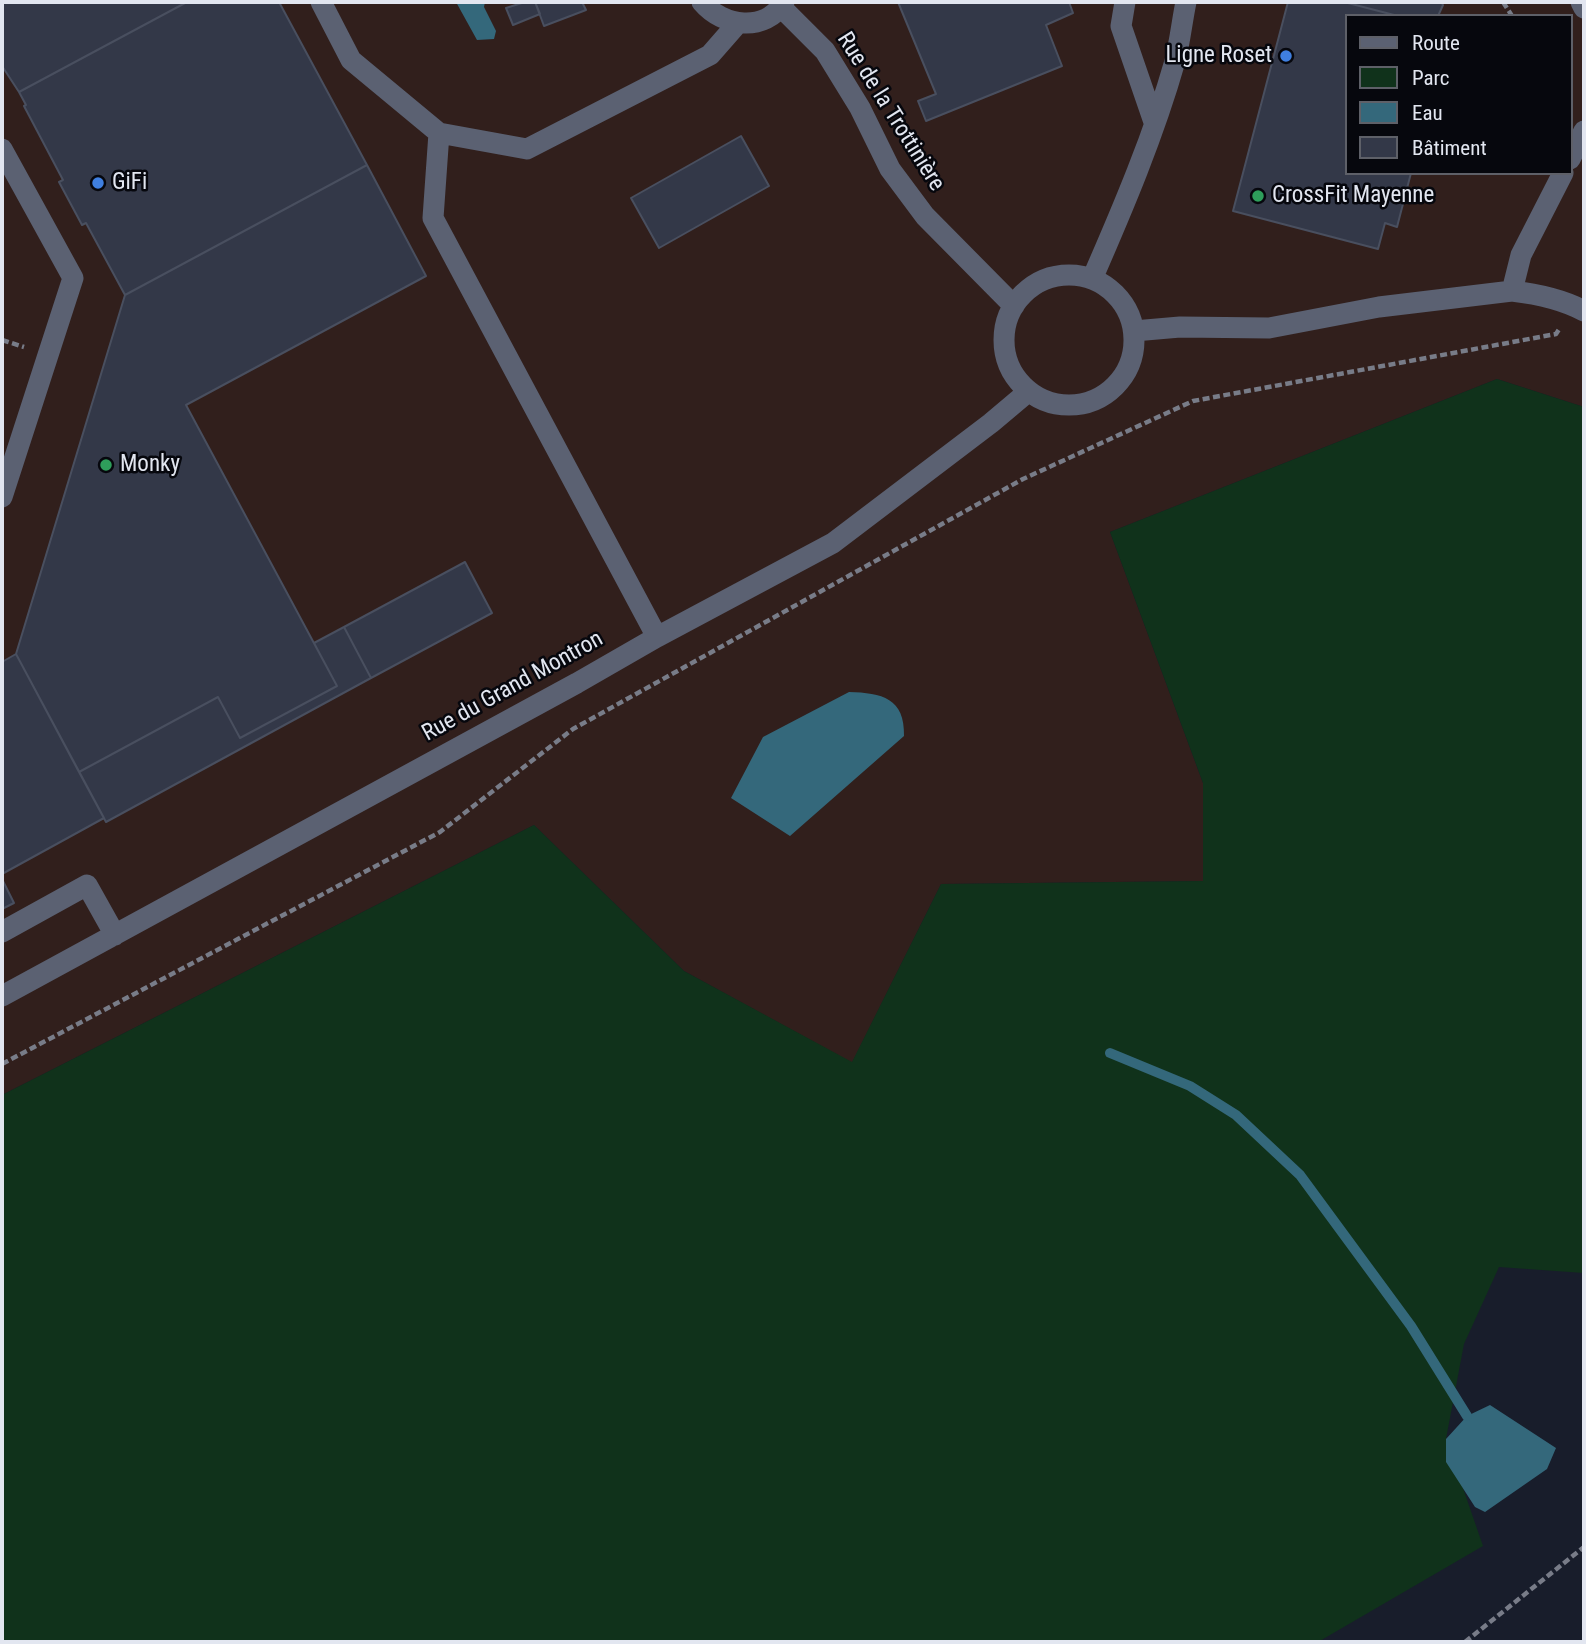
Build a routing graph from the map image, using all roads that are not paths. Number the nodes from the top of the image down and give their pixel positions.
1 (321, 2) edge
2 (702, 2) edge
3 (1125, 2) edge
4 (1186, 2) edge
5 (1581, 2) edge
6 (782, 4) edge
7 (1584, 8) edge
8 (738, 23) junction
9 (1154, 122) junction
10 (1584, 131) edge
11 (439, 133) junction
12 (2, 149) edge
13 (1572, 155) edge
14 (1562, 175) edge
15 (1091, 279) junction
16 (1512, 291) junction
17 (1014, 306) junction
18 (1579, 308) edge
19 (1134, 331) junction
20 (1029, 391) junction
21 (2, 497) edge
22 (657, 637) junction
23 (2, 932) edge
24 (115, 935) junction
25 (2, 996) edge

1 - 11 street
2 - 8 street
3 - 9 street
4 - 9 street
5 - 7 street
6 - 8 street
6 - 17 street, Rue de la Trottinière
8 - 11 street
9 - 15 street
10 - 13 street
11 - 22 street
12 - 21 street
14 - 16 street
15 - 17 street
15 - 19 street
16 - 18 street
16 - 19 street
17 - 20 street
19 - 20 street
20 - 22 street, Rue du Grand Montron
22 - 24 street, Rue du Grand Montron
23 - 24 street
24 - 25 street, Rue du Grand Montron

